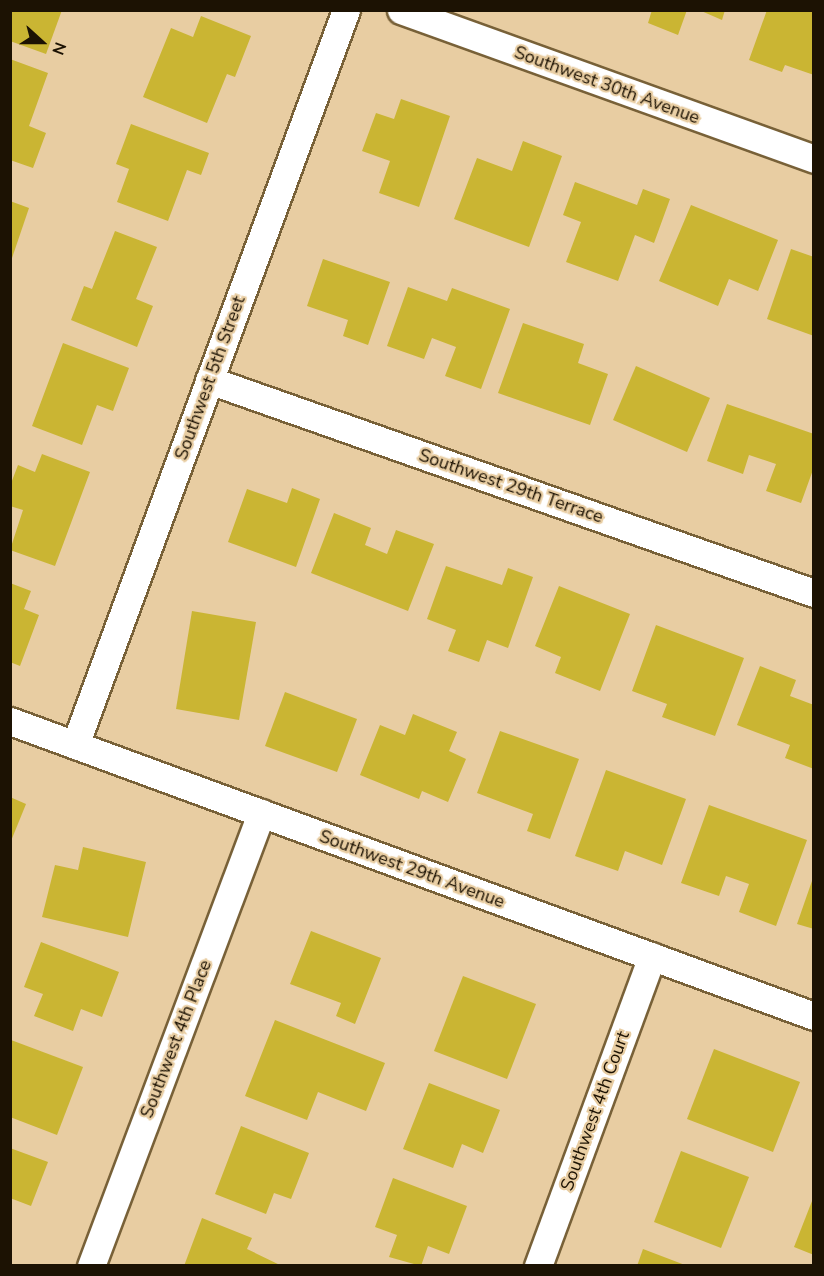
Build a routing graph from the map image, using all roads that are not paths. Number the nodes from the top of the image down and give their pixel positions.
1 (346, 10) edge
2 (401, 10) edge
3 (813, 159) edge
4 (209, 380) junction
5 (813, 592) edge
6 (10, 722) edge
7 (75, 745) junction
8 (261, 813) junction
9 (652, 956) junction
10 (813, 1016) edge
11 (91, 1266) edge
12 (538, 1266) edge

1 - 4 street, Southwest 5th Street
2 - 3 street, Southwest 30th Avenue
4 - 5 street, Southwest 29th Terrace
4 - 7 street, Southwest 5th Street
6 - 7 street, Southwest 29th Avenue
7 - 8 street, Southwest 29th Avenue
8 - 9 street, Southwest 29th Avenue
8 - 11 street, Southwest 4th Place
9 - 10 street, Southwest 29th Avenue
9 - 12 street, Southwest 4th Court

